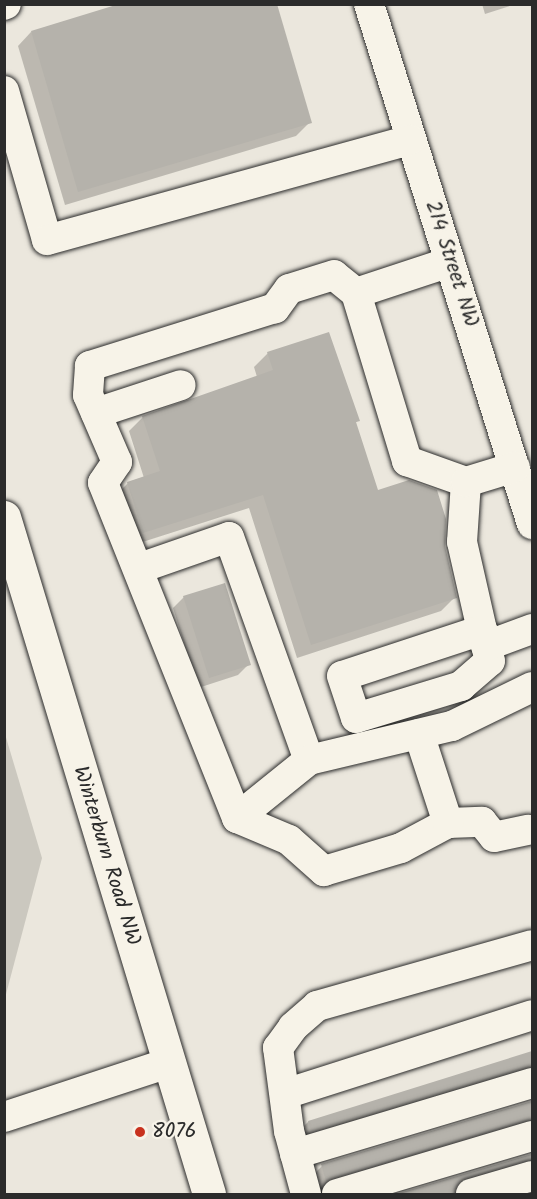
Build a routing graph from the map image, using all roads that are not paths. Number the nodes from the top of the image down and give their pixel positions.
1 (369, 4) edge
2 (4, 91) edge
3 (411, 140) junction
4 (450, 262) junction
5 (356, 293) junction
6 (181, 385) dead end
7 (96, 413) junction
8 (515, 467) junction
9 (466, 482) junction
10 (4, 517) edge
11 (532, 524) edge
12 (140, 568) junction
13 (532, 629) edge
14 (532, 687) edge
15 (419, 734) junction
16 (309, 760) junction
17 (237, 818) junction
18 (448, 823) junction
19 (528, 830) dead end
20 (532, 945) edge
21 (532, 1014) edge
22 (168, 1064) junction
23 (532, 1083) edge
24 (285, 1094) junction
25 (4, 1117) edge
26 (532, 1136) edge
27 (295, 1154) junction
28 (532, 1176) edge
29 (209, 1194) edge
30 (306, 1194) edge
31 (337, 1194) edge
32 (471, 1194) edge

1 - 3 street, 214 Street NW
2 - 3 street
3 - 4 street, 214 Street NW
4 - 5 street
4 - 8 street, 214 Street NW
5 - 7 street
5 - 9 street
6 - 7 street
7 - 12 street
8 - 9 street
8 - 11 street, 214 Street NW
9 - 13 street
10 - 22 main road, Winterburn Road NW
12 - 16 street
12 - 17 street
14 - 15 street
15 - 16 street
15 - 18 street
16 - 17 street
17 - 18 street
18 - 19 street
20 - 24 street
21 - 24 street
22 - 25 street
22 - 29 main road, Winterburn Road NW
23 - 27 street
24 - 27 street
26 - 31 street
27 - 30 street
28 - 32 street

